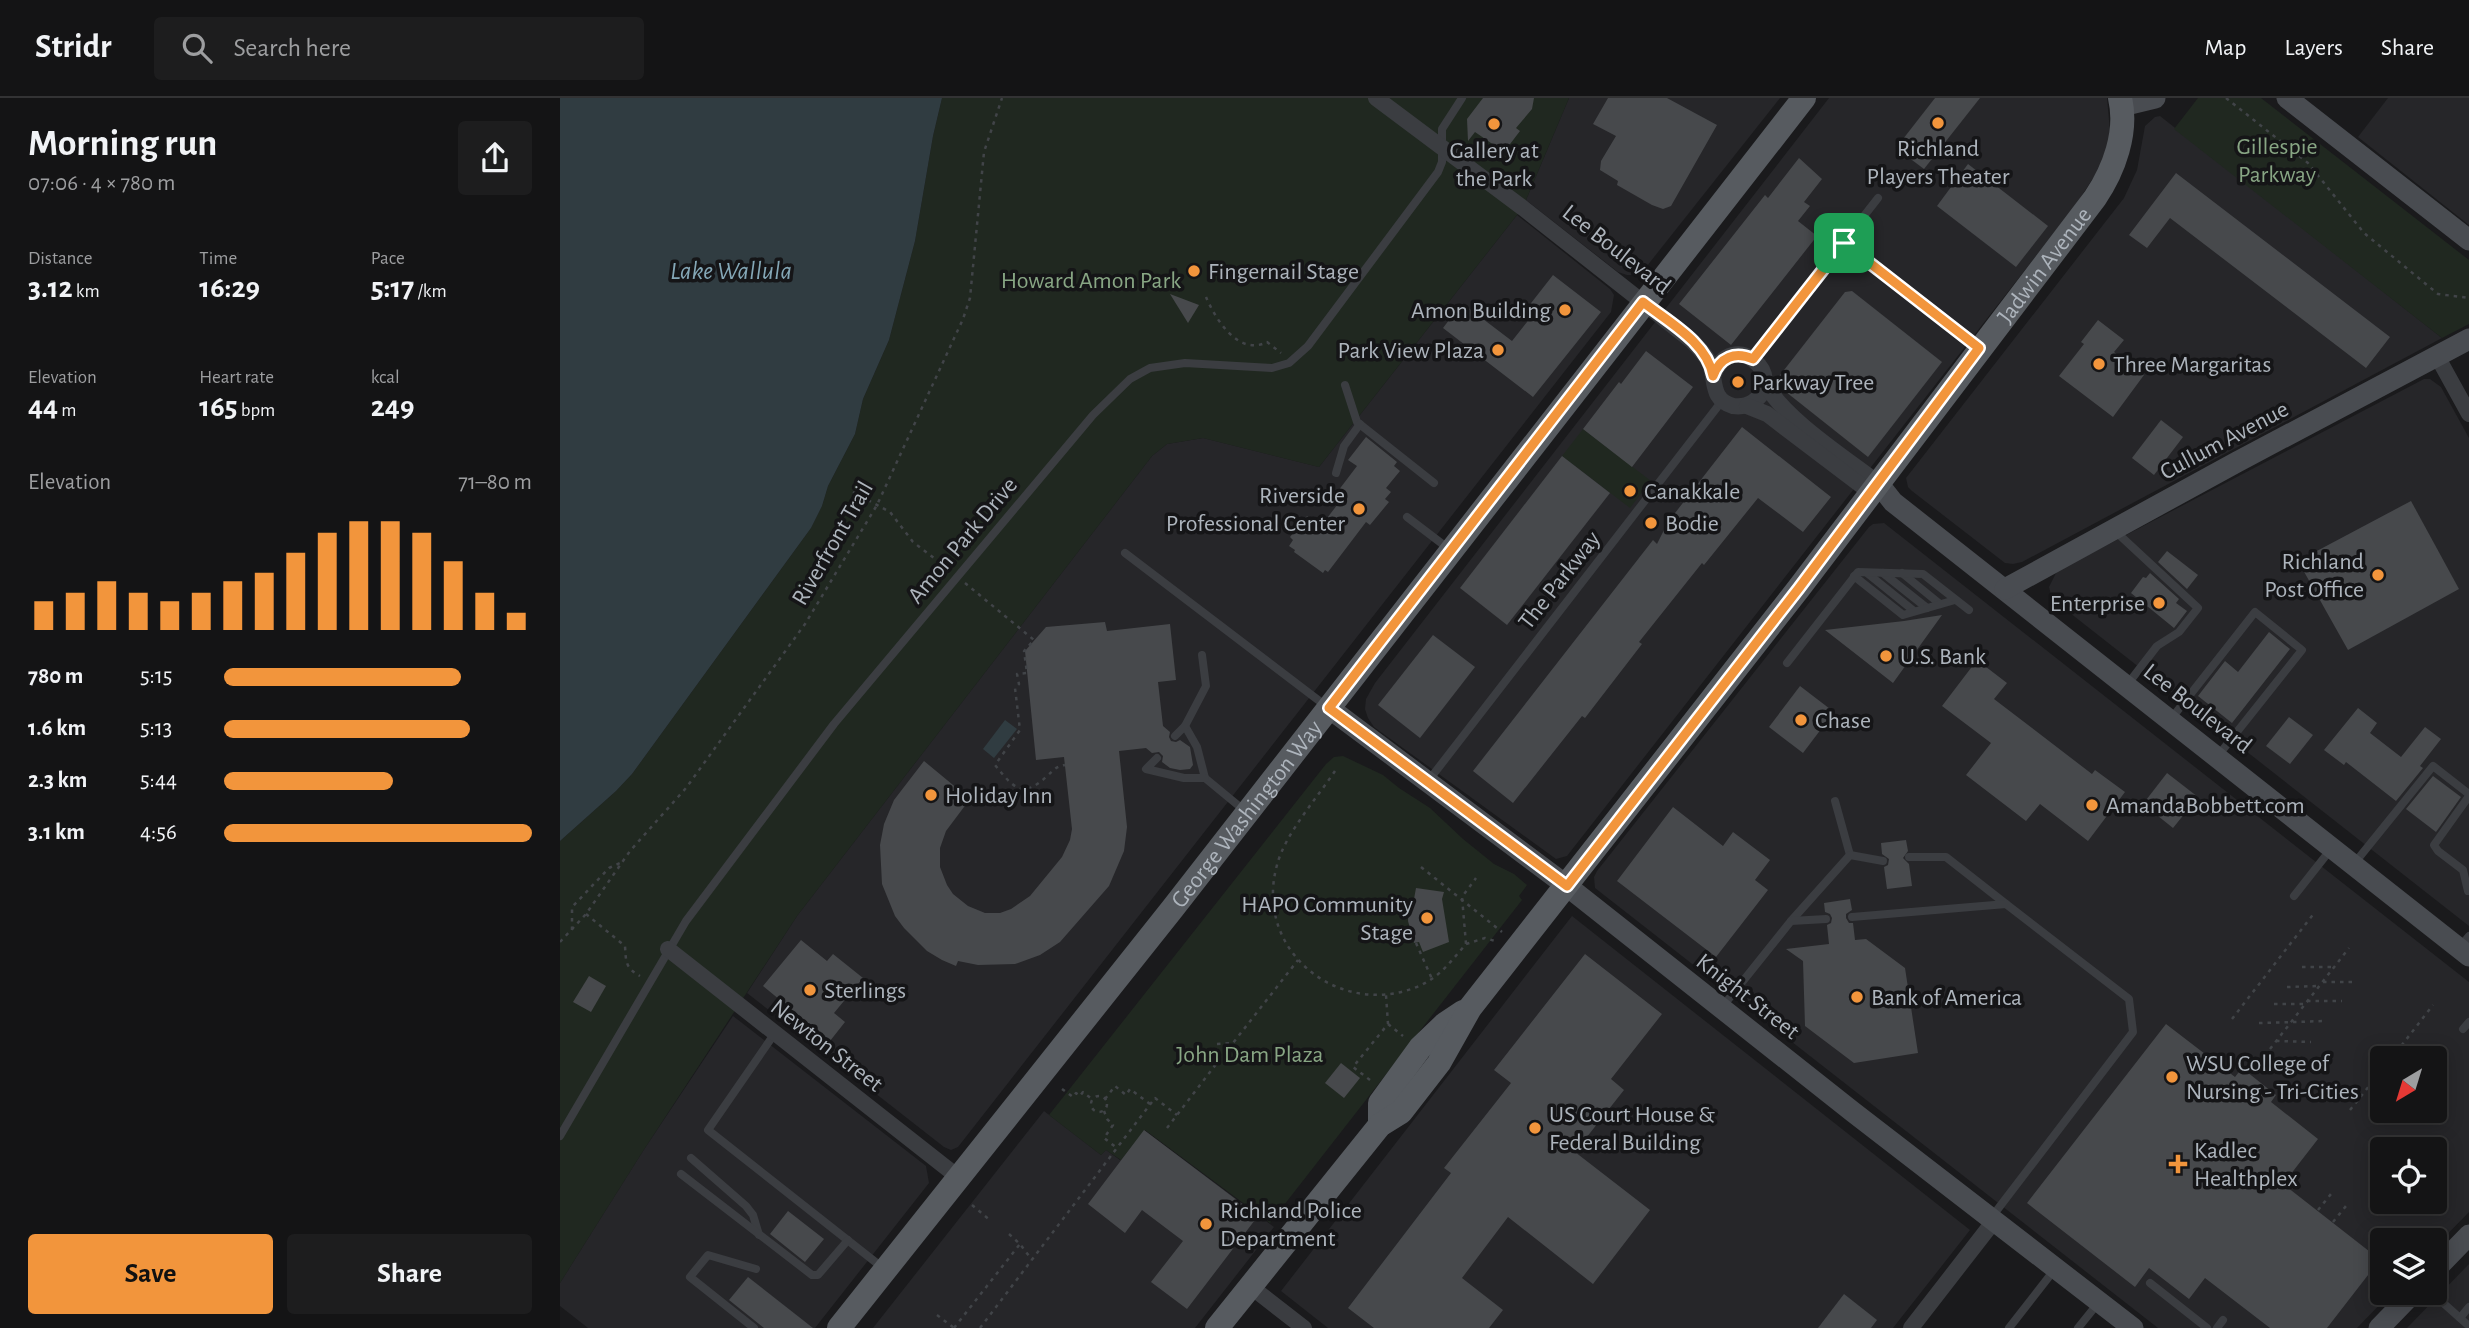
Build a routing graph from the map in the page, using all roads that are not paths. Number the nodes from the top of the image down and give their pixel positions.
1 (1376, 98) edge
2 (1462, 98) edge
3 (1804, 98) edge
4 (2155, 98) edge
5 (2287, 98) edge
6 (2121, 102) edge
7 (1441, 147) junction
8 (1878, 198) dead end
9 (2469, 240) edge
10 (1844, 243) junction
11 (1643, 302) junction
12 (2469, 339) edge
13 (1979, 348) junction
14 (2437, 356) junction
15 (1753, 359) junction
16 (1713, 376) junction
17 (1765, 383) junction
18 (1345, 384) dead end
19 (1722, 401) junction
20 (1747, 406) junction
21 (2469, 414) edge
22 (1360, 424) junction
23 (1336, 473) dead end
24 (1434, 483) dead end
25 (1881, 493) junction
26 (1407, 517) dead end
27 (2113, 529) junction
28 (1451, 550) junction
29 (1125, 553) dead end
30 (1867, 572) junction
31 (1882, 573) junction
32 (1902, 573) junction
33 (1854, 576) junction
34 (2005, 589) junction
35 (1955, 600) junction
36 (1940, 604) junction
37 (1927, 608) junction
38 (1969, 610) dead end
39 (1914, 611) junction
40 (1202, 655) dead end
41 (1787, 663) dead end
42 (2127, 685) junction
43 (1329, 708) junction
44 (2170, 720) junction
45 (1185, 726) junction
46 (1175, 736) dead end
47 (1157, 758) dead end
48 (2217, 758) junction
49 (1205, 778) junction
50 (1427, 782) junction
51 (2469, 795) edge
52 (1835, 801) dead end
53 (1247, 813) junction
54 (2332, 848) junction
55 (1850, 855) junction
56 (1909, 857) dead end
57 (1883, 861) dead end
58 (2353, 865) junction
59 (1567, 886) junction
60 (2468, 891) edge
61 (2294, 896) dead end
62 (2006, 904) junction
63 (1852, 917) dead end
64 (1826, 919) dead end
65 (1791, 921) junction
66 (2466, 947) edge
67 (668, 948) junction
68 (1721, 1008) junction
69 (775, 1033) junction
70 (560, 1136) edge
71 (691, 1158) dead end
72 (681, 1174) dead end
73 (958, 1177) junction
74 (1992, 1220) junction
75 (2469, 1235) edge
76 (760, 1236) junction
77 (848, 1240) junction
78 (2447, 1258) edge
79 (756, 1269) dead end
80 (2055, 1269) junction
81 (885, 1270) junction
82 (2150, 1283) dead end
83 (1250, 1286) junction
84 (2099, 1302) junction
85 (2401, 1305) edge
86 (2445, 1305) edge
87 (2469, 1307) edge
88 (2460, 1318) junction
89 (2223, 1320) dead end
90 (2469, 1326) edge
91 (754, 1328) edge
92 (839, 1328) edge
93 (1217, 1328) edge
94 (1304, 1328) edge
95 (1911, 1328) edge
96 (2009, 1328) edge
97 (2078, 1328) edge
98 (2133, 1328) edge
99 (2207, 1328) edge
100 (2217, 1328) edge
101 (2379, 1328) edge

1 - 7 street, Lee Boulevard
2 - 7 lane
3 - 11 main road, George Washington Way
4 - 6 street, Jadwin Avenue
5 - 9 street
6 - 13 main road, Jadwin Avenue
7 - 11 street, Lee Boulevard
7 - 67 lane, Amon Park Drive
8 - 10 lane
10 - 13 lane
10 - 15 lane
11 - 16 street, Lee Boulevard
11 - 28 main road, George Washington Way
12 - 14 street, Cullum Avenue
13 - 25 main road, Jadwin Avenue
14 - 21 street
14 - 27 street, Cullum Avenue
15 - 16 street
15 - 17 street, Lee Boulevard
16 - 19 street, Lee Boulevard
17 - 20 street
17 - 25 street, Lee Boulevard
18 - 22 lane
19 - 20 street, Lee Boulevard
19 - 50 lane, The Parkway
20 - 25 street, Lee Boulevard
22 - 23 lane
22 - 24 lane
25 - 34 street, Lee Boulevard
25 - 59 main road, Jadwin Avenue
26 - 28 lane
27 - 34 street, Cullum Avenue
27 - 42 lane
28 - 43 main road, George Washington Way
29 - 43 lane
30 - 31 lane
30 - 33 lane
30 - 39 lane
31 - 32 lane
31 - 37 lane
32 - 35 lane
32 - 36 lane
33 - 39 lane
33 - 41 lane
34 - 42 street, Lee Boulevard
35 - 36 lane
35 - 38 lane
36 - 37 lane
37 - 39 lane
40 - 45 lane
42 - 44 street, Lee Boulevard
43 - 50 street, Knight Street
43 - 53 main road, George Washington Way
44 - 48 street, Lee Boulevard
44 - 48 lane
45 - 46 lane
45 - 49 lane
47 - 49 lane
48 - 54 street, Lee Boulevard
49 - 53 lane
50 - 59 street, Knight Street
51 - 58 lane
51 - 60 lane
52 - 55 lane
53 - 73 main road, George Washington Way
54 - 58 street, Lee Boulevard
54 - 61 lane
55 - 57 lane
55 - 65 lane
56 - 62 lane
58 - 66 street, Lee Boulevard
59 - 68 street, Knight Street
59 - 83 main road, Jadwin Avenue
62 - 63 lane
62 - 74 lane
64 - 65 lane
65 - 68 lane
67 - 69 street, Newton Street
67 - 70 lane, Amon Park Drive
68 - 74 street, Knight Street
69 - 73 street, Newton Street
69 - 77 lane
71 - 76 lane
72 - 76 lane
73 - 81 main road, George Washington Way
74 - 80 street, Knight Street
74 - 95 street
75 - 78 street
76 - 77 lane
77 - 81 lane
79 - 91 lane
80 - 84 street, Knight Street
80 - 96 lane
81 - 92 main road, George Washington Way
82 - 99 lane
83 - 93 main road, Jadwin Avenue
83 - 94 street
84 - 97 lane
84 - 98 street, Knight Street
85 - 101 street
86 - 88 lane
87 - 88 lane
88 - 90 lane
89 - 100 lane

